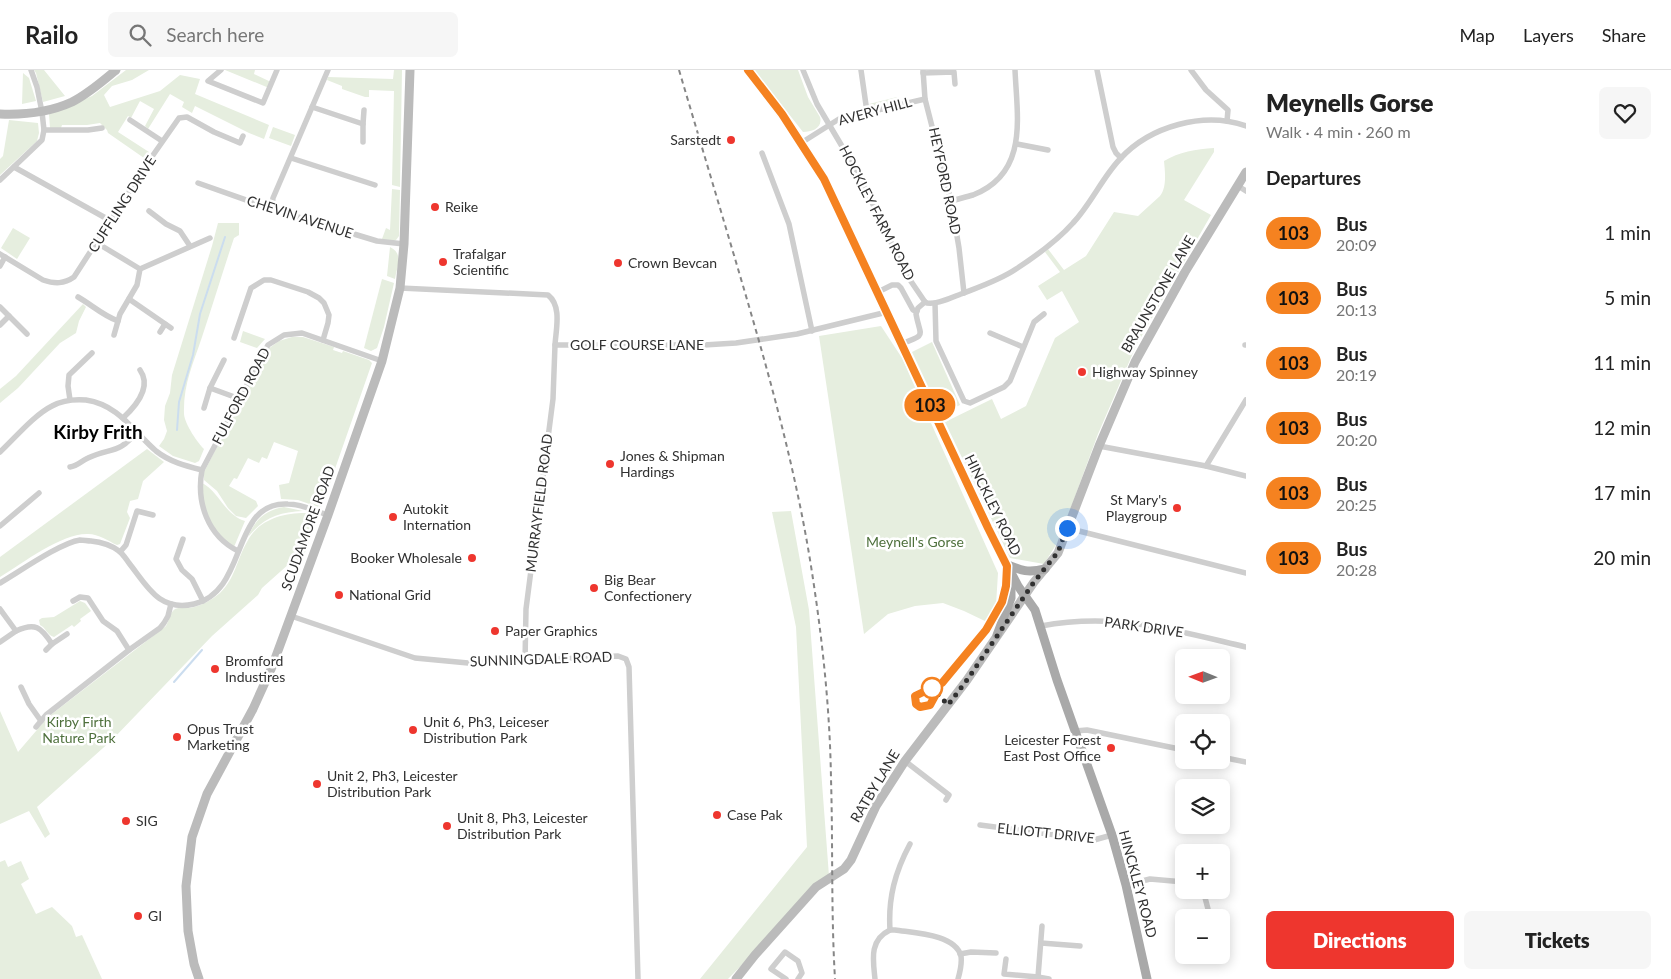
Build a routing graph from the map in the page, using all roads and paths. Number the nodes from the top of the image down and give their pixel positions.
1 (31, 70) edge
2 (116, 70) edge
3 (221, 70) edge
4 (277, 70) edge
5 (328, 70) edge
6 (410, 70) edge
7 (748, 70) edge
8 (803, 70) edge
9 (861, 70) edge
10 (1015, 70) edge
11 (1097, 70) edge
12 (1191, 70) edge
13 (922, 71) edge
14 (955, 84) dead end
15 (925, 99) junction
16 (312, 107) junction
17 (364, 110) dead end
18 (42, 112) junction
19 (867, 112) junction
20 (0, 114) edge
21 (130, 120) dead end
22 (1227, 121) junction
23 (364, 124) junction
24 (829, 125) junction
25 (1246, 126) edge
26 (102, 128) dead end
27 (44, 130) junction
28 (243, 136) dead end
29 (162, 141) junction
30 (363, 142) dead end
31 (801, 143) junction
32 (1017, 144) junction
33 (1048, 150) dead end
34 (762, 153) dead end
35 (291, 158) junction
36 (1121, 158) junction
37 (14, 167) junction
38 (1246, 172) edge
39 (0, 180) edge
40 (198, 182) dead end
41 (375, 185) dead end
42 (1242, 188) edge
43 (951, 201) junction
44 (272, 205) junction
45 (149, 211) dead end
46 (110, 221) junction
47 (210, 238) dead end
48 (97, 243) junction
49 (404, 244) junction
50 (190, 246) junction
51 (3, 255) edge
52 (0, 266) edge
53 (140, 269) junction
54 (400, 288) junction
55 (878, 292) junction
56 (964, 293) junction
57 (78, 297) dead end
58 (129, 299) junction
59 (925, 302) junction
60 (935, 303) junction
61 (0, 307) edge
62 (916, 311) junction
63 (887, 312) junction
64 (1044, 314) dead end
65 (9, 316) junction
66 (118, 321) junction
67 (0, 325) edge
68 (812, 331) junction
69 (160, 332) dead end
70 (990, 333) dead end
71 (27, 334) dead end
72 (114, 335) dead end
73 (242, 336) dead end
74 (323, 340) junction
75 (555, 344) junction
76 (901, 344) junction
77 (1023, 347) junction
78 (92, 352) dead end
79 (224, 360) dead end
80 (382, 360) junction
81 (140, 370) dead end
82 (210, 388) junction
83 (240, 399) junction
84 (70, 400) junction
85 (1246, 400) edge
86 (204, 408) dead end
87 (123, 418) junction
88 (137, 431) junction
89 (1099, 446) junction
90 (0, 452) edge
91 (1206, 466) junction
92 (70, 467) dead end
93 (202, 470) junction
94 (1246, 476) edge
95 (39, 493) dead end
96 (153, 515) dead end
97 (328, 515) junction
98 (0, 526) edge
99 (1067, 528) junction
100 (183, 539) dead end
101 (238, 551) junction
102 (120, 552) junction
103 (1006, 564) junction
104 (1045, 569) junction
105 (1246, 573) edge
106 (1011, 574) junction
107 (0, 583) edge
108 (1025, 594) junction
109 (203, 601) junction
110 (73, 602) dead end
111 (171, 604) junction
112 (0, 609) edge
113 (291, 616) junction
114 (1041, 626) junction
115 (16, 631) junction
116 (67, 634) dead end
117 (998, 635) junction
118 (0, 642) edge
119 (52, 644) junction
120 (1246, 646) edge
121 (46, 650) dead end
122 (129, 650) junction
123 (525, 662) junction
124 (20, 687) dead end
125 (41, 721) junction
126 (36, 728) dead end
127 (1075, 731) junction
128 (1175, 748) edge
129 (1230, 759) edge
130 (905, 761) junction
131 (1246, 762) edge
132 (946, 800) dead end
133 (980, 825) dead end
134 (1112, 835) junction
135 (910, 844) dead end
136 (1175, 881) edge
137 (1126, 885) junction
138 (1206, 899) edge
139 (1208, 909) dead end
140 (1042, 926) dead end
141 (890, 930) junction
142 (1041, 943) junction
143 (1080, 946) dead end
144 (996, 953) dead end
145 (960, 954) junction
146 (1006, 959) dead end
147 (1038, 978) junction
148 (199, 979) edge
149 (638, 979) edge
150 (736, 979) edge
151 (786, 979) edge
152 (798, 979) edge
153 (876, 979) edge
154 (958, 979) edge
155 (1049, 979) edge
156 (1147, 979) edge

1 - 18 street
2 - 18 street
3 - 4 street
5 - 16 street
6 - 49 street, SCUDAMORE ROAD
7 - 31 main road, HINCKLEY ROAD
8 - 24 street, HOCKLEY FARM ROAD
9 - 19 street
10 - 32 street
11 - 36 street
12 - 22 street
13 - 14 street
13 - 15 street, HEYFORD ROAD
15 - 19 street, AVERY HILL
15 - 43 street, HEYFORD ROAD
16 - 23 street
16 - 35 street
17 - 23 street
18 - 20 street
18 - 27 street
19 - 24 street, AVERY HILL
21 - 29 street
22 - 25 street
22 - 36 street
23 - 30 street
24 - 31 street, AVERY HILL
24 - 59 street, HOCKLEY FARM ROAD
26 - 27 street
27 - 37 street
28 - 29 street, CUFFLING DRIVE
29 - 46 street, CUFFLING DRIVE
31 - 55 main road, HINCKLEY ROAD
32 - 33 street
32 - 43 street
34 - 68 street
35 - 41 street
35 - 44 street
36 - 56 street
37 - 39 street
37 - 46 street
38 - 42 street, BRAUNSTONE LANE
40 - 44 street, CHEVIN AVENUE
42 - 89 street, BRAUNSTONE LANE
43 - 56 street, HEYFORD ROAD
44 - 49 street, CHEVIN AVENUE
45 - 50 street
46 - 48 street, CUFFLING DRIVE
47 - 50 street
48 - 51 street, CUFFLING DRIVE
48 - 53 street
49 - 54 street, SCUDAMORE ROAD
50 - 53 street
51 - 52 street
53 - 58 street
54 - 75 street, GOLF COURSE LANE
54 - 80 street, SCUDAMORE ROAD
55 - 62 street
55 - 63 main road, HINCKLEY ROAD
56 - 60 street
57 - 66 street
58 - 66 street
58 - 69 street
59 - 60 street
59 - 62 street
60 - 77 street
61 - 65 street
62 - 76 street
63 - 68 street, GOLF COURSE LANE
63 - 76 main road, HINCKLEY ROAD
64 - 77 street
65 - 67 street
65 - 71 street
66 - 72 street
68 - 75 street, GOLF COURSE LANE
70 - 77 street
73 - 74 street
74 - 80 street, FULFORD ROAD
74 - 83 street, FULFORD ROAD
75 - 123 street, MURRAYFIELD ROAD
76 - 103 main road, HINCKLEY ROAD
78 - 84 street
79 - 82 street
80 - 97 street, SCUDAMORE ROAD
81 - 87 street
82 - 83 street
82 - 86 street
83 - 93 street, FULFORD ROAD
84 - 87 street
84 - 90 street
85 - 91 street
87 - 88 street
88 - 92 street
88 - 93 street
89 - 91 street
89 - 99 street, BRAUNSTONE LANE
91 - 94 street
93 - 101 street, FULFORD ROAD
95 - 98 street
96 - 102 street
97 - 101 street
97 - 113 street, SCUDAMORE ROAD
99 - 104 street, BRAUNSTONE LANE
99 - 105 street
100 - 109 street
101 - 109 street
102 - 107 street
102 - 111 street
103 - 104 main road
103 - 106 main road, HINCKLEY ROAD
104 - 108 street, BRAUNSTONE LANE
106 - 108 main road, HINCKLEY ROAD
106 - 117 main road
108 - 114 main road, HINCKLEY ROAD
108 - 117 street, RATBY LANE
109 - 111 street
110 - 122 street
111 - 122 street
112 - 115 street
113 - 123 street, SUNNINGDALE ROAD
113 - 148 street, SCUDAMORE ROAD
114 - 120 street, PARK DRIVE
114 - 127 main road, HINCKLEY ROAD
115 - 118 street
115 - 119 street
116 - 119 street
117 - 130 street, RATBY LANE
119 - 121 street
122 - 125 street
123 - 149 street, SUNNINGDALE ROAD
124 - 125 street
125 - 126 street
127 - 128 street
127 - 134 main road, HINCKLEY ROAD
129 - 131 street
130 - 132 street
130 - 150 street, RATBY LANE
133 - 134 street, ELLIOTT DRIVE
134 - 137 main road, HINCKLEY ROAD
135 - 141 street
136 - 137 street
137 - 156 main road, HINCKLEY ROAD
138 - 139 street
140 - 142 street
141 - 145 street
141 - 153 street
142 - 143 street
142 - 147 street
144 - 145 street
145 - 154 street
146 - 147 street
147 - 155 street
151 - 152 street

